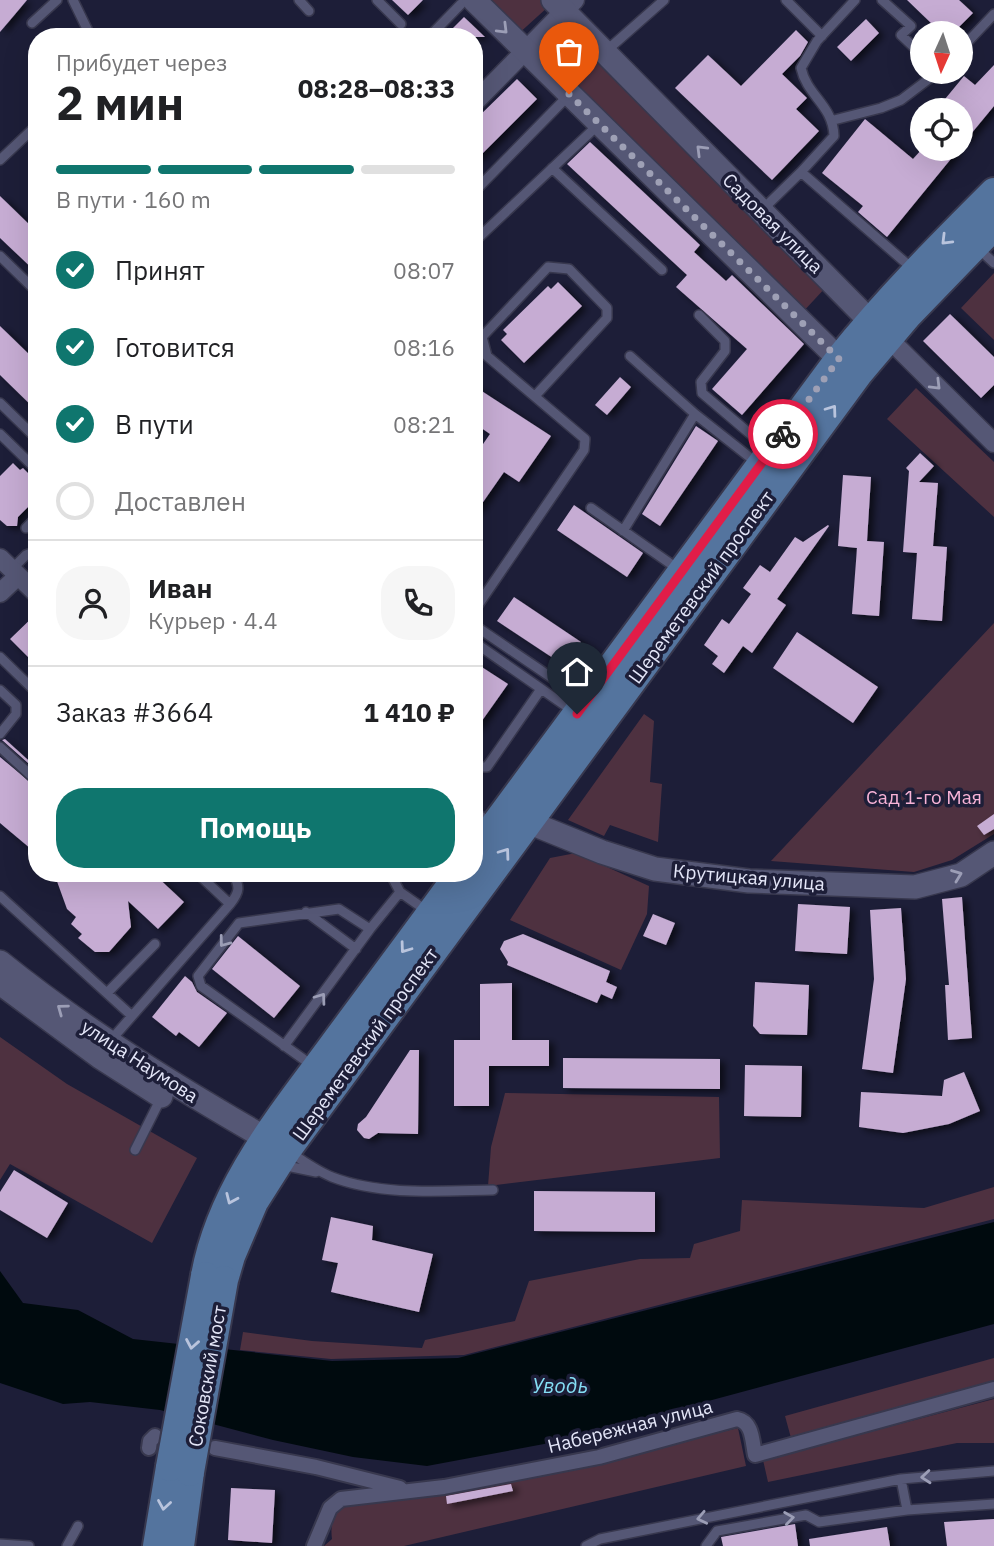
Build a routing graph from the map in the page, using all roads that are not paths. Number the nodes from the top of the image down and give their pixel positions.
1 (57, 0) edge
2 (73, 0) edge
3 (299, 0) edge
4 (377, 0) edge
5 (664, 0) edge
6 (786, 0) edge
7 (855, 0) edge
8 (882, 0) edge
9 (467, 2) edge
10 (564, 4) edge
11 (309, 11) dead end
12 (994, 14) edge
13 (32, 23) dead end
14 (401, 24) dead end
15 (910, 25) edge
16 (910, 27) edge
17 (87, 28) edge
18 (439, 28) edge
19 (822, 36) junction
20 (973, 36) edge
21 (910, 44) edge
22 (525, 51) junction
23 (605, 52) junction
24 (922, 84) edge
25 (483, 94) edge
26 (569, 94) junction
27 (834, 120) junction
28 (599, 124) junction
29 (28, 134) edge
30 (0, 160) edge
31 (552, 168) junction
32 (801, 172) junction
33 (483, 183) edge
34 (994, 192) edge
35 (761, 211) junction
36 (483, 233) edge
37 (988, 245) edge
38 (0, 256) edge
39 (662, 270) dead end
40 (915, 271) junction
41 (28, 283) edge
42 (699, 315) dead end
43 (878, 329) junction
44 (483, 336) edge
45 (483, 341) edge
46 (630, 356) dead end
47 (839, 359) junction
48 (535, 396) junction
49 (0, 403) edge
50 (695, 414) junction
51 (28, 430) edge
52 (0, 434) edge
53 (994, 443) edge
54 (766, 458) junction
55 (28, 461) edge
56 (591, 508) dead end
57 (624, 531) junction
58 (28, 554) edge
59 (682, 572) junction
60 (22, 578) edge
61 (0, 593) edge
62 (483, 598) edge
63 (483, 631) edge
64 (483, 648) edge
65 (0, 657) edge
66 (552, 678) dead end
67 (28, 684) edge
68 (541, 689) junction
69 (0, 690) edge
70 (577, 714) junction
71 (0, 734) edge
72 (0, 747) edge
73 (483, 768) edge
74 (28, 772) edge
75 (501, 817) edge
76 (483, 841) edge
77 (483, 848) edge
78 (994, 853) edge
79 (207, 882) edge
80 (238, 882) edge
81 (395, 882) edge
82 (456, 882) edge
83 (463, 882) edge
84 (400, 892) junction
85 (0, 896) edge
86 (230, 904) junction
87 (306, 912) junction
88 (440, 921) junction
89 (370, 929) junction
90 (155, 944) dead end
91 (356, 949) junction
92 (0, 962) edge
93 (2, 986) edge
94 (107, 993) junction
95 (132, 1016) junction
96 (108, 1043) junction
97 (284, 1046) junction
98 (316, 1069) junction
99 (162, 1097) junction
100 (135, 1150) dead end
101 (272, 1151) junction
102 (324, 1173) junction
103 (493, 1190) dead end
104 (215, 1278) joint
105 (994, 1389) edge
106 (217, 1452) dead end
107 (180, 1469) junction
108 (994, 1471) edge
109 (901, 1479) junction
110 (412, 1491) junction
111 (994, 1504) edge
112 (907, 1510) junction
113 (78, 1526) dead end
114 (0, 1544) edge
115 (29, 1546) edge
116 (67, 1546) edge
117 (157, 1546) edge
118 (180, 1546) edge
119 (314, 1546) edge
120 (586, 1546) edge
121 (706, 1546) edge

1 - 13 lane
2 - 17 lane
3 - 11 lane
4 - 14 lane
5 - 23 lane
6 - 19 lane
7 - 19 lane
8 - 15 lane
9 - 18 lane
9 -> 22 street
10 - 22 street
10 - 23 street, Садовая улица
12 - 20 lane
16 - 21 lane
19 - 27 lane
22 - 25 street
22 - 26 street
35 -> 23 street, Садовая улица
24 - 27 lane
26 - 28 street
26 - 33 lane
27 - 32 lane
28 - 31 lane
28 - 47 street
29 - 30 lane
31 - 36 lane
31 - 39 lane
32 - 35 lane
32 - 40 lane
34 -> 40 main road, Шереметевский проспект
35 - 43 street, Садовая улица
37 - 43 main road, Шереметевский проспект
38 - 41 lane
40 - 43 main road, Шереметевский проспект
42 - 54 lane
43 - 47 main road, Шереметевский проспект
43 -> 53 street, Садовая улица
75 -> 43 main road, Шереметевский проспект
44 - 48 lane
45 - 48 lane
46 - 50 lane
47 - 54 main road, Шереметевский проспект
48 - 62 lane
49 - 51 lane
50 - 54 lane
50 - 57 lane
52 - 55 lane
54 - 59 main road, Шереметевский проспект
56 - 57 lane
57 - 59 lane
58 - 60 lane
59 - 70 main road, Шереметевский проспект
60 - 61 street
63 - 66 lane
64 - 68 lane
65 - 67 lane
68 - 70 lane
68 - 73 lane
69 - 71 lane
70 - 75 main road, Шереметевский проспект
72 - 74 lane
75 - 76 main road, Шереметевский проспект
77 -> 75 main road, Шереметевский проспект
75 -> 78 street, Крутицкая улица
79 - 86 lane
80 - 86 lane
81 - 84 lane
82 - 88 main road, Шереметевский проспект
88 -> 83 main road, Шереметевский проспект
84 - 88 lane
84 - 89 lane
85 - 94 lane
86 - 95 lane
87 - 89 lane
87 - 91 lane
87 -> 97 lane
88 -> 98 main road, Шереметевский проспект
88 - 101 main road, Шереметевский проспект
89 - 91 lane
90 - 94 lane
97 -> 91 lane
96 -> 92 street, улица Наумова
93 - 99 street, улица Наумова
94 - 95 lane
95 - 96 lane
96 - 101 street, улица Наумова
97 - 98 lane
98 - 101 main road, Шереметевский проспект
99 - 100 lane
99 - 101 street, улица Наумова
101 - 102 lane
101 - 102 lane
101 - 104 main road, Шереметевский проспект
102 - 103 lane
104 - 107 main road, Соковский мост, bridge
105 - 110 street, Набережная улица
106 - 110 street
107 -> 117 main road
107 - 118 main road
108 -> 109 lane
109 - 112 lane
109 -> 120 lane
110 - 119 street, Набережная улица
111 - 112 lane
121 -> 112 lane
113 - 116 lane
114 - 115 lane

